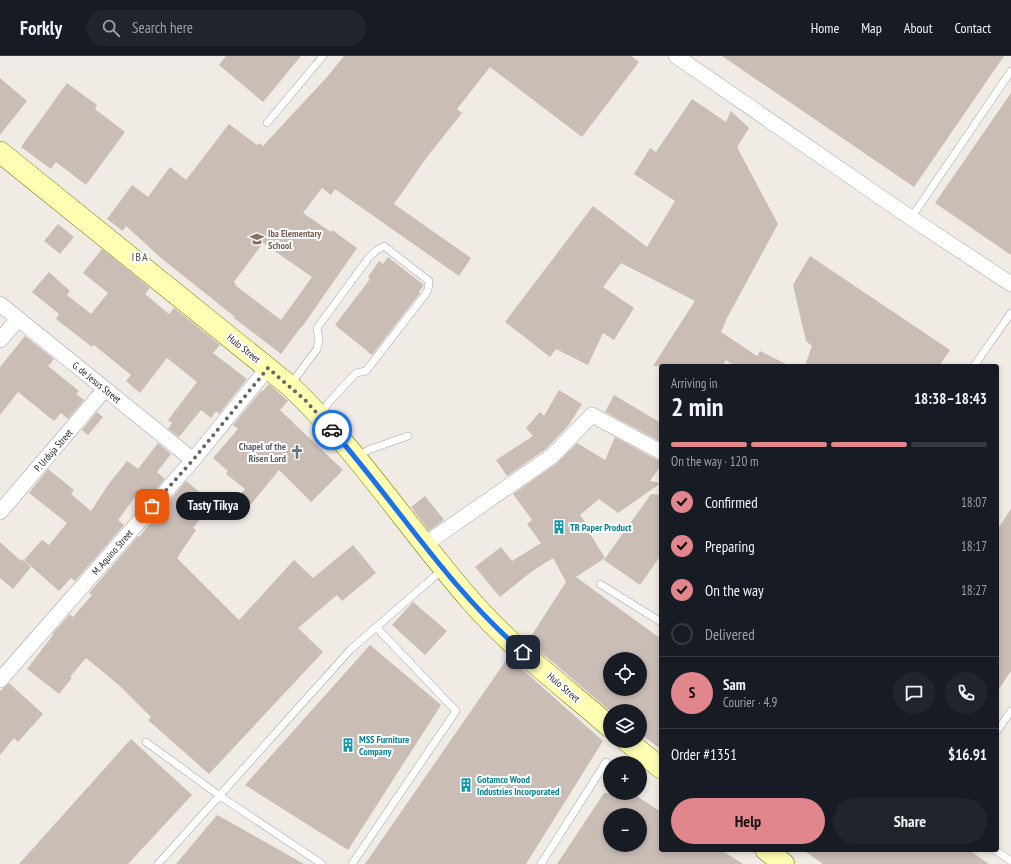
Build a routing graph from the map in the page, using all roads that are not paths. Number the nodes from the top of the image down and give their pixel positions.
1 (323, 56) edge
2 (676, 56) edge
3 (1011, 71) edge
4 (267, 123) dead end
5 (2, 157) edge
6 (911, 218) junction
7 (1011, 284) edge
8 (0, 304) edge
9 (1011, 313) edge
10 (18, 319) junction
11 (0, 340) edge
12 (975, 364) edge
13 (268, 368) junction
14 (290, 386) junction
15 (105, 389) junction
16 (319, 416) junction
17 (408, 436) dead end
18 (659, 451) edge
19 (357, 458) junction
20 (193, 460) junction
21 (0, 512) edge
22 (424, 544) junction
23 (444, 568) junction
24 (600, 584) dead end
25 (659, 621) edge
26 (376, 627) junction
27 (0, 680) edge
28 (1011, 711) edge
29 (603, 721) edge
30 (999, 728) edge
31 (146, 742) dead end
32 (636, 748) edge
33 (659, 766) edge
34 (603, 767) edge
35 (220, 796) junction
36 (769, 852) edge
37 (998, 852) edge
38 (1011, 861) edge
39 (158, 864) edge
40 (322, 864) edge
41 (352, 864) edge
42 (541, 864) edge
43 (784, 864) edge

1 - 4 lane
2 - 6 street
3 - 6 lane
5 - 13 street, Hulo Street
6 - 7 street
8 - 10 street, G. de Jesus Street
9 - 12 lane
10 - 11 street
10 - 15 street, G. de Jesus Street
13 - 14 street, Hulo Street
13 - 20 street, M. Aquino Street
14 - 16 street, Hulo Street
14 - 16 lane
15 - 20 street, G. de Jesus Street
15 - 21 street, P. Urduja Street
16 - 19 street, Hulo Street
17 - 19 lane
18 - 22 street
19 - 22 street, Hulo Street
20 - 27 street, M. Aquino Street
22 - 23 street, Hulo Street
23 - 26 lane
23 - 29 street, Hulo Street
24 - 25 lane
26 - 35 lane
26 - 41 lane
28 - 30 lane
31 - 35 lane
32 - 33 street
34 - 42 lane
35 - 39 lane
35 - 40 lane
36 - 43 street
37 - 38 lane

